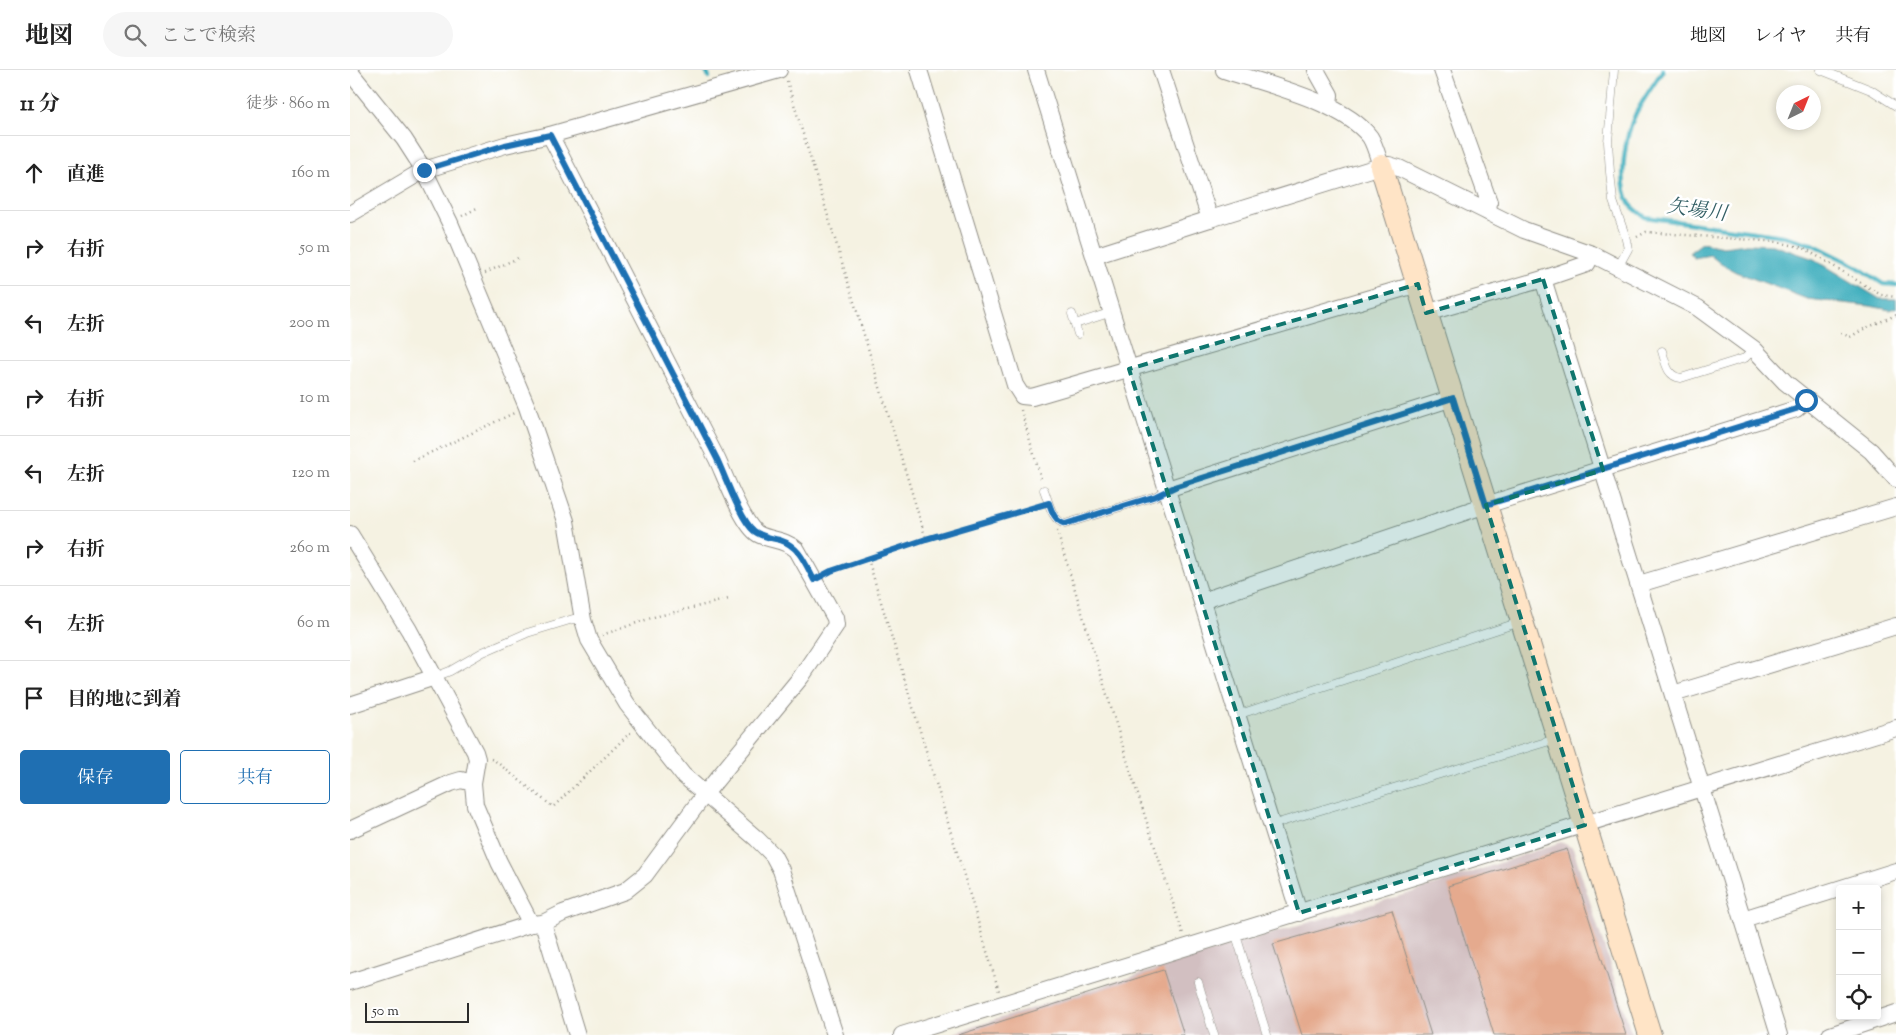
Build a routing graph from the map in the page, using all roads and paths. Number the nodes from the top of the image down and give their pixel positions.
1 (919, 70) edge
2 (1036, 70) edge
3 (1161, 70) edge
4 (1224, 70) edge
5 (1316, 70) edge
6 (1442, 70) edge
7 (1614, 70) edge
8 (1821, 70) edge
9 (350, 72) edge
10 (783, 75) edge
11 (1329, 105) junction
12 (1896, 106) edge
13 (550, 135) junction
14 (1381, 166) junction
15 (424, 170) junction
16 (1488, 212) junction
17 (350, 214) edge
18 (1210, 219) junction
19 (1626, 242) junction
20 (1592, 254) junction
21 (1094, 256) junction
22 (520, 257) dead end
23 (1618, 267) junction
24 (472, 278) junction
25 (1543, 279) junction
26 (1418, 284) junction
27 (1896, 297) edge
28 (1112, 312) junction
29 (1426, 313) junction
30 (1072, 314) dead end
31 (1896, 315) edge
32 (1075, 324) junction
33 (1841, 333) dead end
34 (1078, 334) dead end
35 (1754, 348) junction
36 (1662, 351) dead end
37 (1130, 369) junction
38 (1022, 396) junction
39 (1453, 398) junction
40 (1806, 400) junction
41 (527, 407) junction
42 (413, 461) dead end
43 (1603, 470) junction
44 (1896, 479) edge
45 (1167, 489) junction
46 (1044, 490) joint
47 (1049, 503) junction
48 (1486, 505) junction
49 (1896, 507) edge
50 (1059, 522) junction
51 (350, 534) edge
52 (926, 539) junction
53 (868, 559) junction
54 (814, 580) junction
55 (1638, 584) junction
56 (729, 599) dead end
57 (1202, 601) junction
58 (583, 620) junction
59 (1522, 621) junction
60 (1896, 626) edge
61 (589, 640) junction
62 (435, 677) junction
63 (1673, 694) junction
64 (350, 705) edge
65 (1237, 715) junction
66 (641, 722) junction
67 (1896, 728) edge
68 (1558, 738) junction
69 (478, 759) junction
70 (473, 783) junction
71 (1702, 788) junction
72 (704, 795) junction
73 (1585, 824) junction
74 (1271, 825) junction
75 (350, 830) edge
76 (1896, 871) edge
77 (1299, 913) junction
78 (1743, 919) junction
79 (537, 924) junction
80 (1235, 932) junction
81 (1187, 947) junction
82 (350, 982) edge
83 (1198, 982) dead end
84 (1003, 1004) junction
85 (1896, 1014) edge
86 (577, 1035) edge
87 (835, 1035) edge
88 (902, 1035) edge
89 (1214, 1035) edge
90 (1267, 1035) edge
91 (1650, 1035) edge
92 (1779, 1035) edge
93 (1830, 1035) edge

1 - 38 street
2 - 21 street
3 - 18 street
4 - 11 street
5 - 11 street
6 - 16 street
7 - 19 lane
8 - 12 lane
9 - 15 street
10 - 13 street
10 - 52 path
11 - 14 street
13 - 15 street
13 - 54 street
14 - 16 street
14 - 18 street
14 - 26 street
15 - 17 street
15 - 24 street
16 - 20 street
18 - 21 street
19 - 23 lane
19 - 27 path
20 - 23 street
20 - 25 street
21 - 28 street
22 - 24 path
23 - 35 street
24 - 41 street
25 - 29 street
25 - 43 street
26 - 29 street
26 - 37 street
28 - 32 lane
28 - 37 street
29 - 39 street
30 - 32 lane
31 - 33 path
32 - 34 lane
35 - 36 lane
35 - 40 street
37 - 38 street
37 - 45 street
38 - 46 path
39 - 45 street
39 - 48 street
40 - 43 street
40 - 44 street
41 - 42 path
41 - 58 street
43 - 48 street
43 - 55 street
45 - 50 lane
45 - 57 street
46 - 47 lane
47 - 50 lane
47 - 52 path
48 - 57 street
48 - 59 street
49 - 55 street
50 - 81 path
51 - 62 street
52 - 53 path
53 - 54 path
53 - 84 path
54 - 72 street
55 - 63 street
56 - 61 path
57 - 65 street
58 - 61 street
58 - 62 lane
59 - 65 lane
59 - 68 street
60 - 63 street
61 - 66 street
62 - 64 street
62 - 69 street
63 - 71 street
65 - 74 street
66 - 69 path
66 - 72 street
67 - 71 street
68 - 73 street
68 - 74 lane
69 - 70 street
70 - 75 street
70 - 79 street
71 - 73 street
71 - 78 street
72 - 79 street
72 - 87 street
73 - 77 street
73 - 91 street
74 - 77 street
76 - 78 street
77 - 80 street
78 - 92 street
79 - 82 street
79 - 86 street
80 - 81 street
80 - 90 lane
81 - 84 street
83 - 89 lane
84 - 88 street
85 - 93 street

